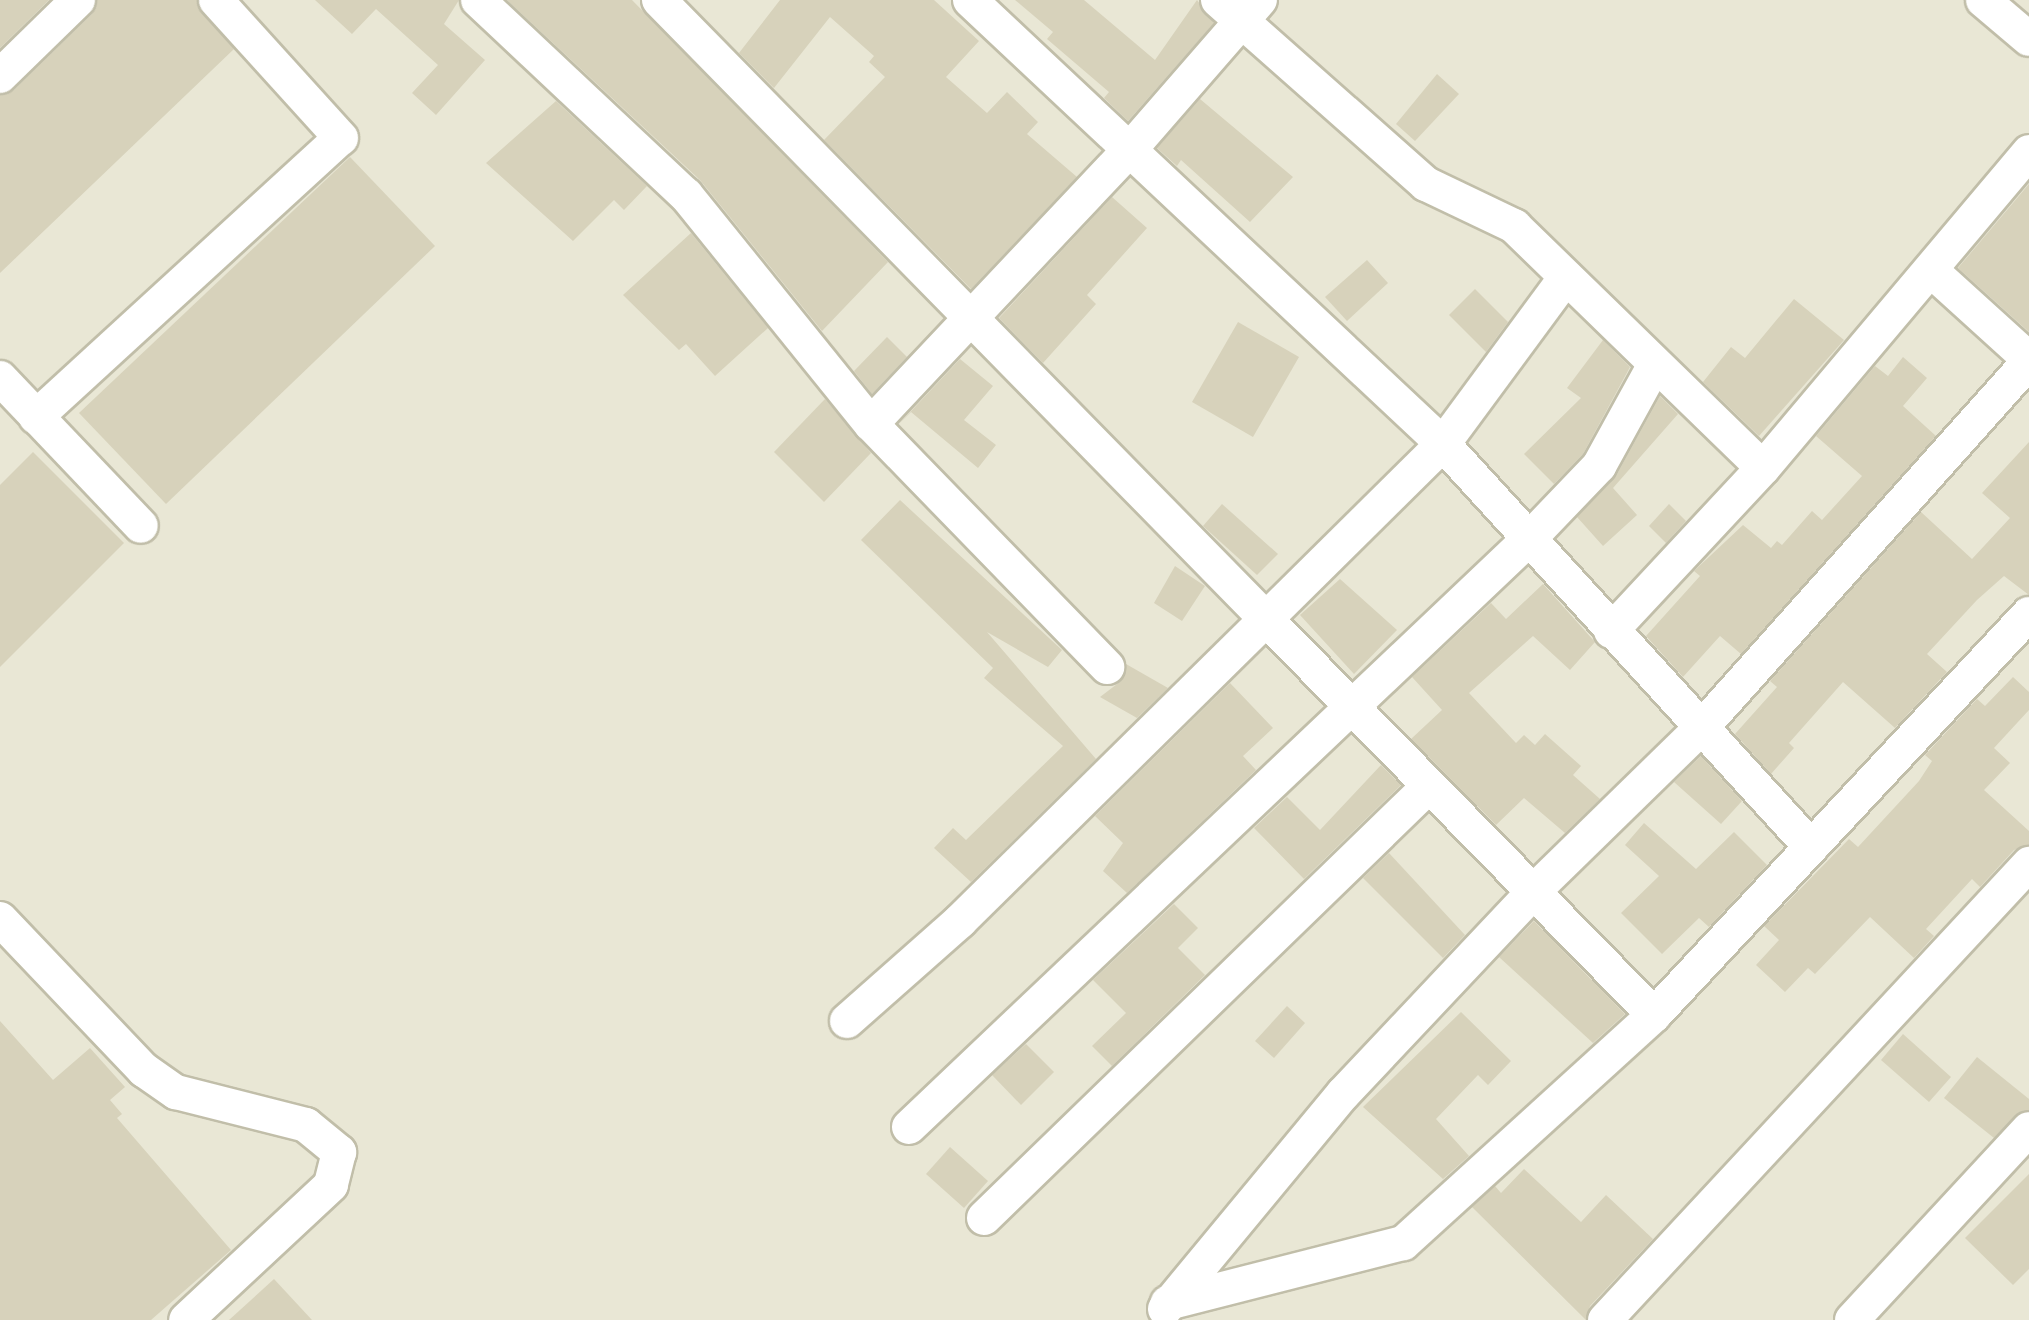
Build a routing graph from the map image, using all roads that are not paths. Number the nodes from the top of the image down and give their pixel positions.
1 (78, 0) edge
2 (216, 0) edge
3 (478, 0) edge
4 (659, 0) edge
5 (970, 0) edge
6 (1983, 0) edge
7 (1240, 7) edge
8 (2029, 39) edge
9 (0, 76) edge
10 (1132, 147) junction
11 (2029, 152) edge
12 (1934, 273) junction
13 (1566, 277) junction
14 (972, 320) junction
15 (2029, 360) edge
16 (1655, 364) junction
17 (0, 378) edge
18 (36, 417) junction
19 (871, 424) junction
20 (1443, 444) junction
21 (1763, 468) junction
22 (141, 526) dead end
23 (1530, 538) junction
24 (2029, 614) edge
25 (1266, 619) junction
26 (1611, 631) junction
27 (1107, 667) dead end
28 (1353, 705) junction
29 (1704, 725) junction
30 (1429, 786) junction
31 (1811, 847) junction
32 (2029, 864) edge
33 (1534, 891) junction
34 (0, 919) edge
35 (1654, 1015) junction
36 (847, 1021) dead end
37 (909, 1127) dead end
38 (2029, 1129) edge
39 (984, 1218) dead end
40 (1162, 1312) edge
41 (186, 1320) edge
42 (1605, 1320) edge
43 (1852, 1320) edge

1 - 9 street
2 - 18 street
3 - 19 street
4 - 14 street
5 - 10 street
6 - 8 street
7 - 10 street
7 - 13 street
10 - 14 street
10 - 20 street
11 - 12 street
12 - 15 street
12 - 21 street
13 - 16 street
13 - 20 street
14 - 19 street
14 - 25 street
15 - 29 street
16 - 21 street
16 - 23 street
17 - 18 street
18 - 22 street
19 - 27 street
20 - 23 street
20 - 25 street
21 - 26 street
23 - 26 street
23 - 28 street
24 - 31 street
25 - 28 street
25 - 36 street
26 - 29 street
28 - 30 street
28 - 37 street
29 - 31 street
29 - 33 street
30 - 33 street
30 - 39 street
31 - 35 street
32 - 42 street
33 - 35 street
33 - 40 street
34 - 41 street
35 - 40 street
38 - 43 street

